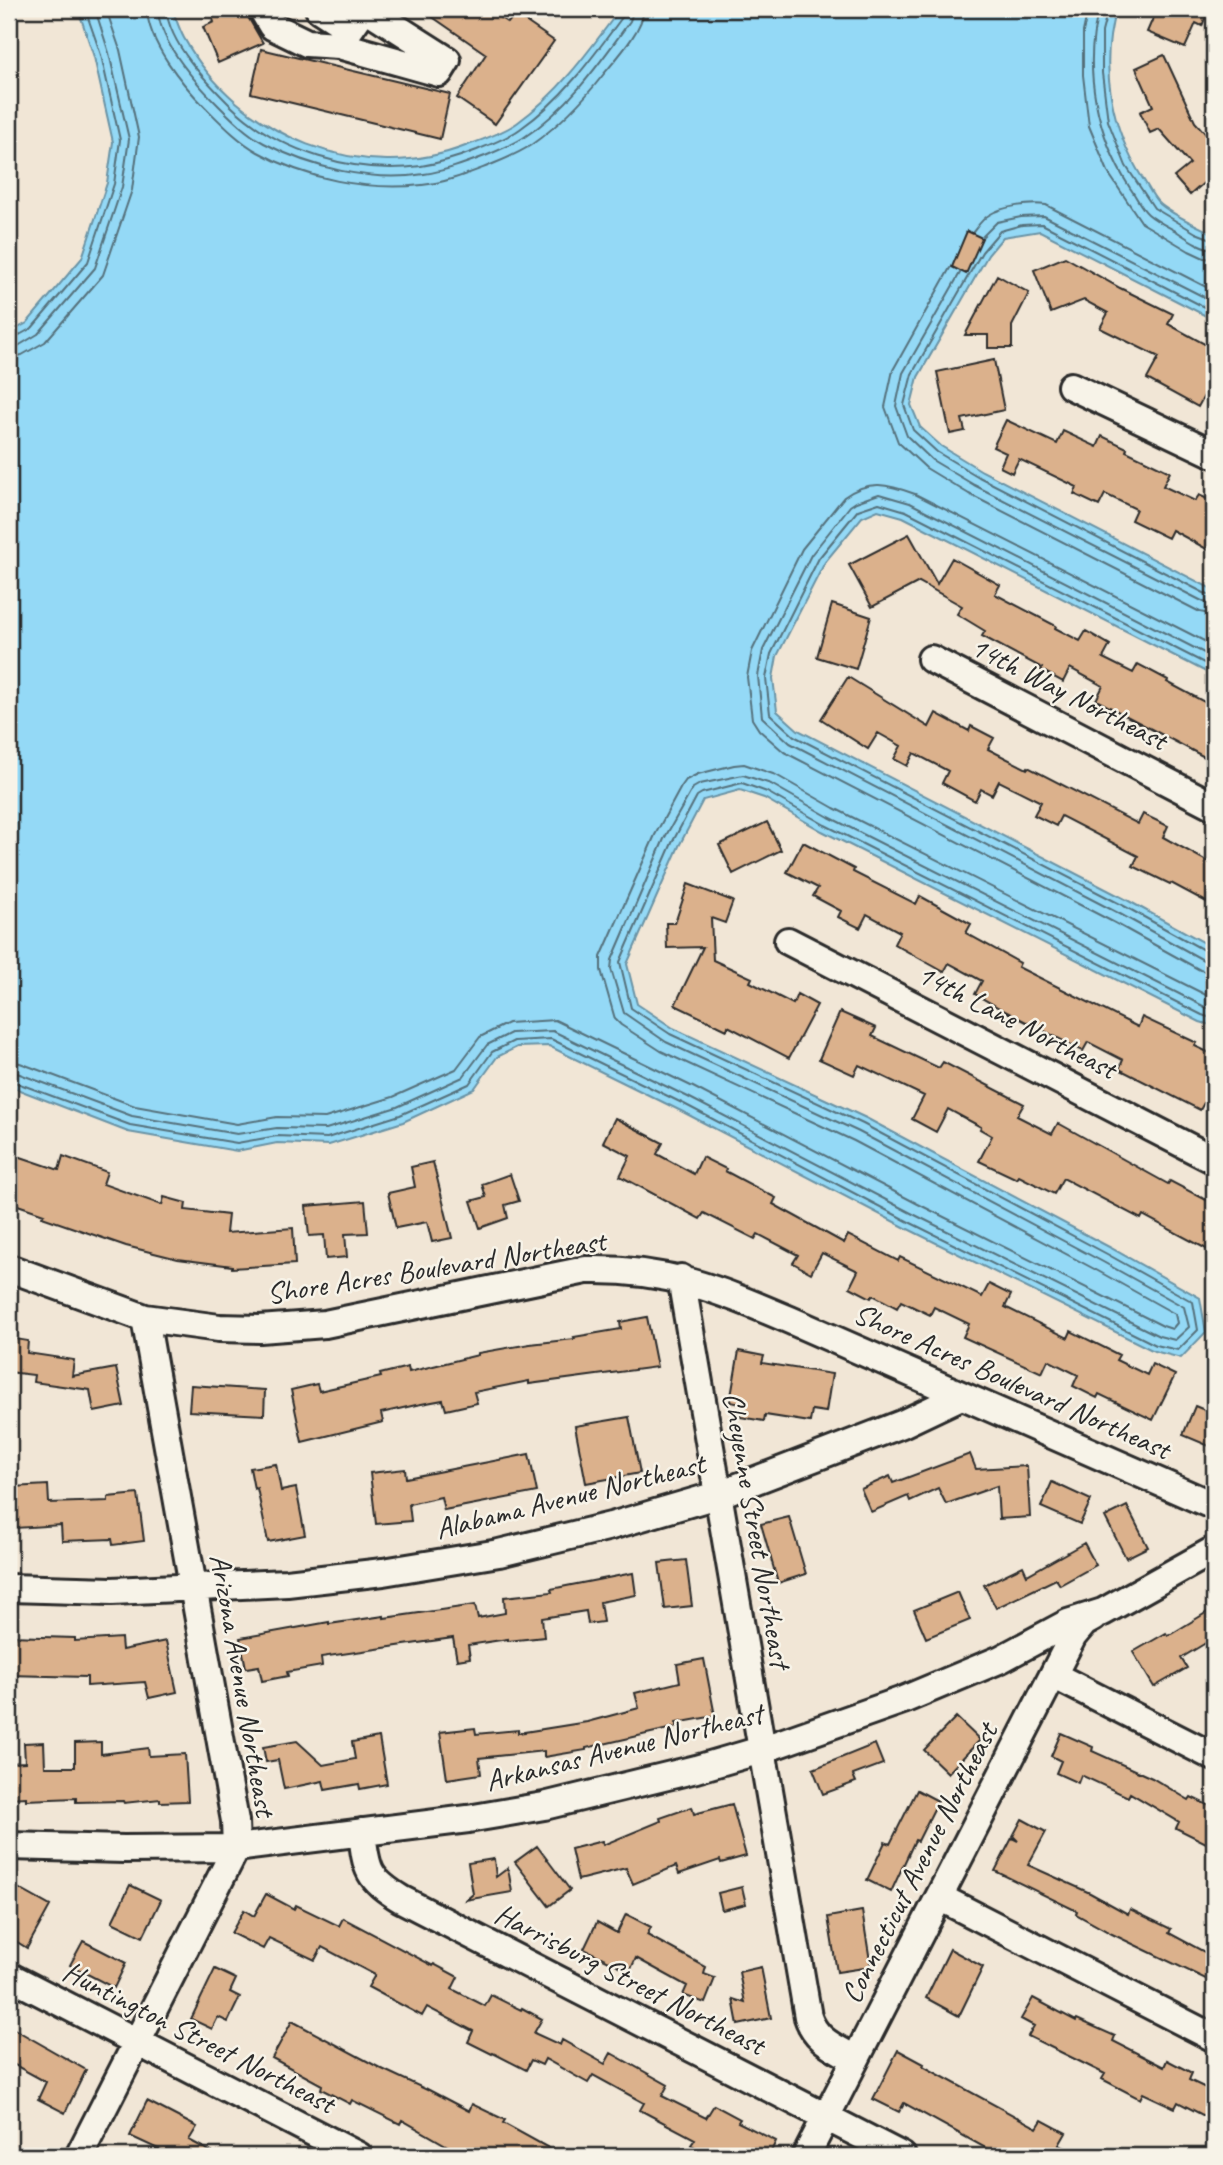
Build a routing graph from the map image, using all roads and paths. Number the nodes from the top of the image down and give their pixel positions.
1 (262, 9) edge
2 (318, 9) edge
3 (355, 23) edge
4 (1071, 386) dead end
5 (1214, 454) edge
6 (931, 659) dead end
7 (1214, 806) edge
8 (789, 942) dead end
9 (1214, 1160) edge
10 (9, 1268) edge
11 (681, 1278) junction
12 (145, 1318) junction
13 (961, 1396) junction
14 (717, 1495) junction
15 (1214, 1506) edge
16 (1214, 1550) edge
17 (9, 1588) edge
18 (193, 1588) junction
19 (1103, 1612) junction
20 (1008, 1655) junction
21 (1055, 1671) junction
22 (761, 1750) junction
23 (1214, 1757) edge
24 (362, 1832) junction
25 (9, 1846) edge
26 (236, 1848) junction
27 (939, 1897) junction
28 (9, 1976) edge
29 (1214, 2038) edge
30 (138, 2043) junction
31 (855, 2059) junction
32 (826, 2117) junction
33 (79, 2156) edge
34 (359, 2156) edge
35 (806, 2156) edge
36 (902, 2156) edge

1 - 3 street
2 - 3 street
4 - 5 street
6 - 7 street, 14th Way Northeast
8 - 9 street, 14th Lane Northeast
10 - 12 street, Shore Acres Boulevard Northeast
11 - 12 street, Shore Acres Boulevard Northeast
11 - 13 street, Shore Acres Boulevard Northeast
11 - 14 street, Cheyenne Street Northeast
12 - 18 street, Arizona Avenue Northeast
13 - 14 street, Alabama Avenue Northeast
13 - 15 street, Shore Acres Boulevard Northeast
14 - 18 street, Alabama Avenue Northeast
14 - 22 street, Cheyenne Street Northeast
16 - 19 street, Arkansas Avenue Northeast
17 - 18 street, Alabama Avenue Northeast
18 - 26 street, Arizona Avenue Northeast
19 - 20 street, Arkansas Avenue Northeast
19 - 21 street, Connecticut Avenue Northeast
20 - 21 street
20 - 22 street, Arkansas Avenue Northeast
21 - 23 street
21 - 27 street, Connecticut Avenue Northeast
22 - 24 street, Arkansas Avenue Northeast
22 - 31 street, Cheyenne Street Northeast
24 - 26 street, Arkansas Avenue Northeast
24 - 32 street, Harrisburg Street Northeast
25 - 26 street, Arkansas Avenue Northeast
26 - 30 street, Arizona Avenue Northeast
27 - 29 street
27 - 31 street, Connecticut Avenue Northeast
28 - 30 street, Huntington Street Northeast
30 - 33 street, Arizona Avenue Northeast
30 - 34 street, Huntington Street Northeast
31 - 32 street, Connecticut Avenue Northeast
32 - 35 street, Connecticut Avenue Northeast
32 - 36 street, Harrisburg Street Northeast

